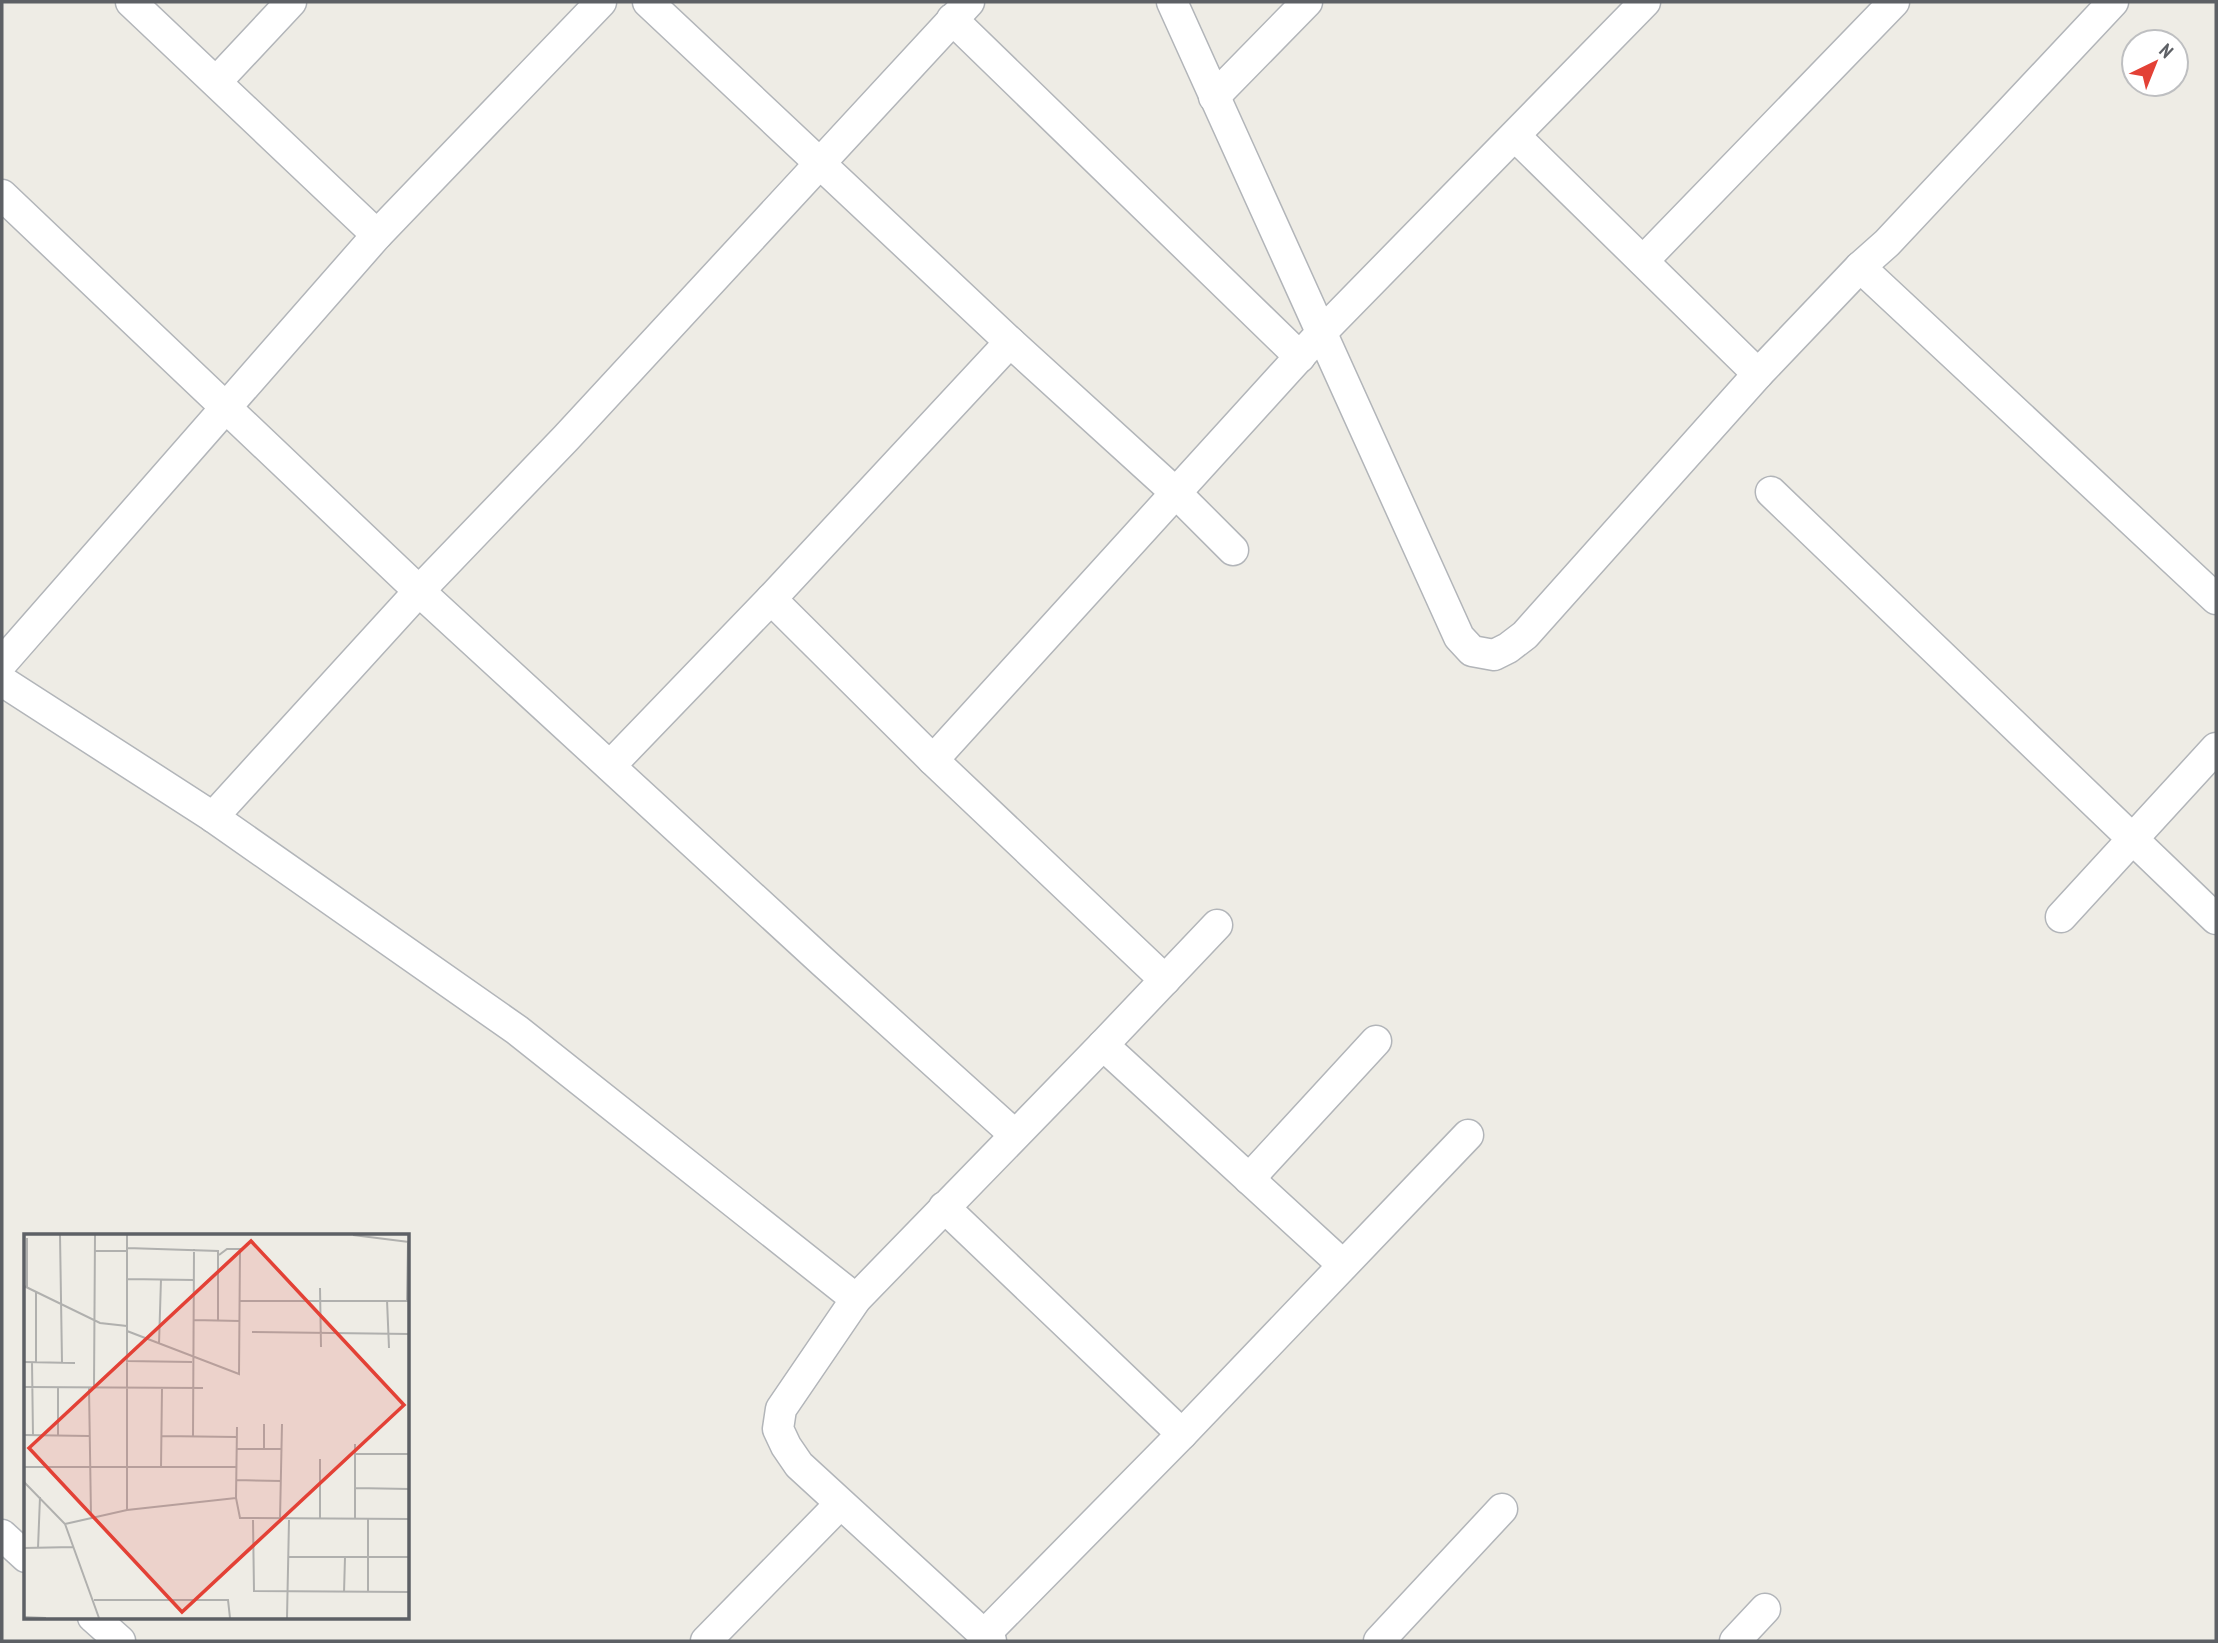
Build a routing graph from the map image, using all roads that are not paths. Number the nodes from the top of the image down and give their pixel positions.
1 (131, 2) edge
2 (291, 2) edge
3 (601, 2) edge
4 (648, 2) edge
5 (1172, 2) edge
6 (1307, 2) edge
7 (1645, 2) edge
8 (1894, 2) edge
9 (2113, 2) edge
10 (960, 11) edge
11 (217, 81) junction
12 (1214, 97) junction
13 (1515, 136) junction
14 (820, 163) junction
15 (2, 195) edge
16 (377, 235) junction
17 (1643, 261) junction
18 (1860, 267) junction
19 (1322, 332) junction
20 (1010, 342) junction
21 (1300, 356) junction
22 (1758, 374) junction
23 (226, 406) junction
24 (1771, 492) dead end
25 (1176, 493) junction
26 (1233, 550) dead end
27 (419, 591) junction
28 (771, 599) junction
29 (2216, 599) edge
30 (2, 663) edge
31 (2, 681) edge
32 (2216, 748) edge
33 (933, 760) junction
34 (610, 766) junction
35 (213, 817) junction
36 (2131, 838) junction
37 (2061, 917) dead end
38 (2216, 919) edge
39 (1217, 925) dead end
40 (1165, 980) junction
41 (1376, 1041) dead end
42 (1103, 1045) junction
43 (1015, 1135) junction
44 (1468, 1135) dead end
45 (1249, 1179) junction
46 (944, 1207) junction
47 (1343, 1265) junction
48 (856, 1299) junction
49 (1182, 1434) junction
50 (840, 1504) junction
51 (1502, 1509) dead end
52 (2, 1535) edge
53 (24, 1555) edge
54 (1765, 1609) dead end
55 (94, 1618) edge
56 (988, 1638) edge
57 (120, 1641) edge
58 (706, 1641) edge
59 (1379, 1641) edge
60 (1735, 1641) edge

1 - 11 street
2 - 11 street
3 - 16 street
4 - 14 street
5 - 12 street
6 - 12 street
7 - 13 street
8 - 17 street
9 - 18 street
10 - 14 street
10 - 21 street
11 - 16 street
12 - 19 street
13 - 17 street
13 - 19 street
14 - 20 street
14 - 27 street
15 - 23 street
16 - 23 street
17 - 22 street
18 - 22 street
18 - 29 street
19 - 21 street
19 - 22 street
20 - 25 street
20 - 28 street
21 - 25 street
23 - 27 street
23 - 30 street
24 - 36 street
25 - 26 street
25 - 33 street
27 - 34 street
27 - 35 street
28 - 33 street
28 - 34 street
31 - 35 street
32 - 36 street
33 - 40 street
34 - 43 street
35 - 48 street
36 - 37 street
36 - 38 street
39 - 40 street
40 - 42 street
41 - 45 street
42 - 43 street
42 - 45 street
43 - 46 street
44 - 47 street
45 - 47 street
46 - 48 street
46 - 49 street
47 - 49 street
48 - 50 street
49 - 56 street
50 - 56 street
50 - 58 street
51 - 59 street
52 - 53 street
54 - 60 street
55 - 57 street

